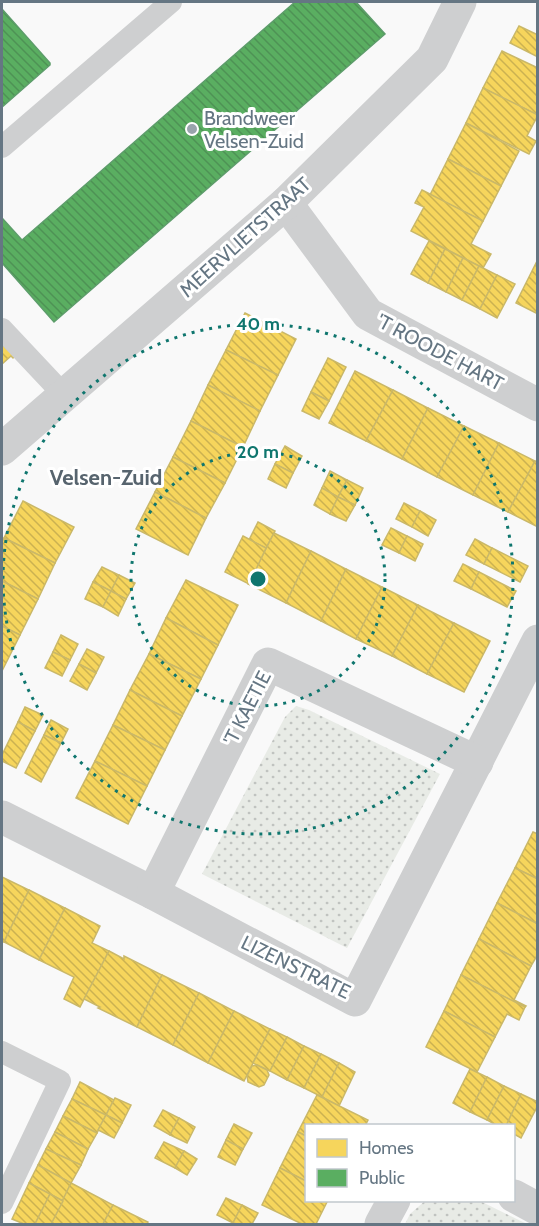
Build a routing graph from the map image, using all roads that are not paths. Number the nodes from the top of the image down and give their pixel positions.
1 (171, 2) edge
2 (460, 2) edge
3 (2, 147) edge
4 (286, 203) junction
5 (2, 329) edge
6 (64, 395) junction
7 (537, 405) edge
8 (2, 449) edge
9 (537, 641) edge
10 (477, 762) junction
11 (2, 817) edge
12 (153, 893) junction
13 (2, 1052) edge
14 (515, 1197) edge
15 (393, 1202) edge
16 (2, 1203) edge
17 (537, 1209) edge
18 (381, 1224) edge

1 - 3 lane
2 - 4 street, MEERVLIETSTRAAT
4 - 6 street, MEERVLIETSTRAAT
4 - 7 street, 'T ROODE HART
5 - 6 lane
6 - 8 street, MEERVLIETSTRAAT
9 - 10 street
10 - 12 street, 'T KAETIE
10 - 12 street, LIZENSTRATE
11 - 12 street, LIZENSTRATE
13 - 16 lane
14 - 17 street
15 - 18 street

